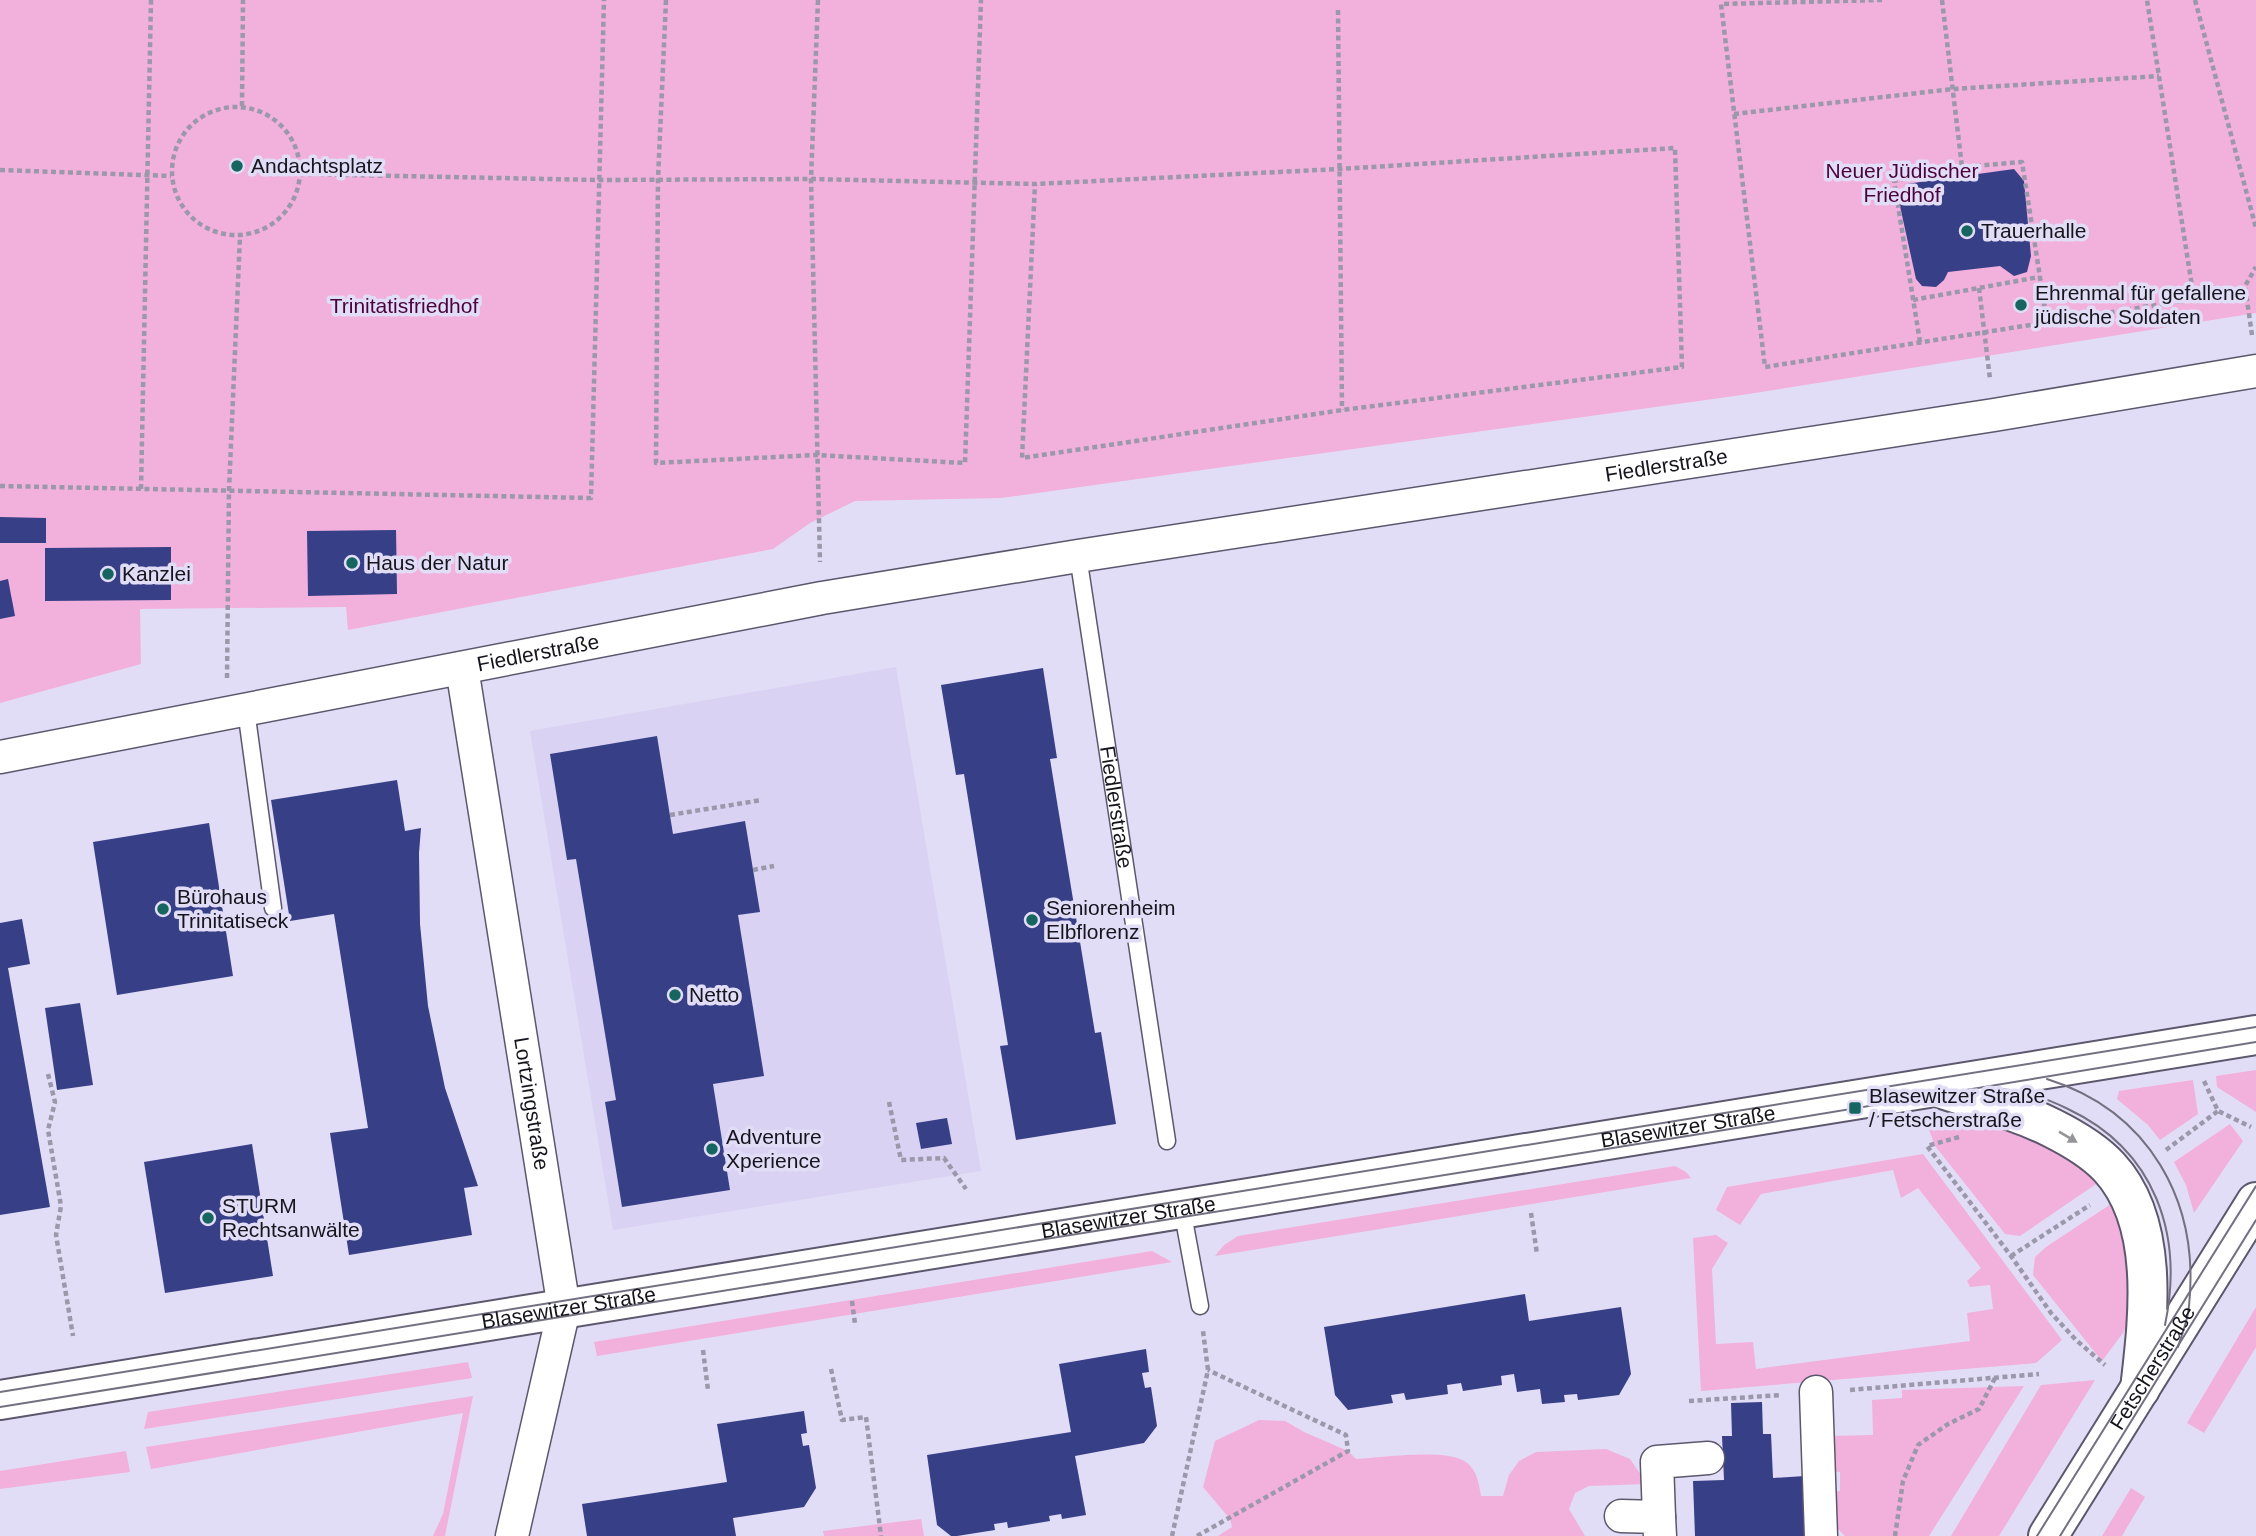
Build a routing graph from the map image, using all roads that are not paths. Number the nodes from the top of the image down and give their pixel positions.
1 (2256, 371) edge
2 (1078, 556) junction
3 (462, 668) junction
4 (236, 712) junction
5 (0, 757) edge
6 (273, 908) dead end
7 (2256, 1034) edge
8 (1936, 1087) junction
9 (1167, 1141) dead end
10 (2256, 1202) edge
11 (1182, 1209) junction
12 (1200, 1306) road end
13 (563, 1309) junction
14 (2140, 1389) junction
15 (1816, 1392) road end
16 (0, 1400) edge
17 (1708, 1458) dead end
18 (1620, 1516) dead end
19 (1660, 1526) edge
20 (512, 1536) edge
21 (1821, 1536) edge
22 (2048, 1536) edge

1 - 2 street, Fiedlerstraße
2 - 3 street, Fiedlerstraße
2 - 9 lane, Fiedlerstraße
3 - 4 street, Fiedlerstraße
3 - 13 street, Lortzingstraße
4 - 5 street, Fiedlerstraße
4 - 6 lane
7 - 8 street, Blasewitzer Straße
8 - 11 street, Blasewitzer Straße
8 -> 14 street
10 - 14 street, Fetscherstraße
11 - 12 lane
11 - 13 street, Blasewitzer Straße
13 - 16 street, Blasewitzer Straße
13 - 20 street, Lortzingstraße
14 - 22 street, Fetscherstraße
15 - 21 street
17 - 19 street
18 - 19 street

